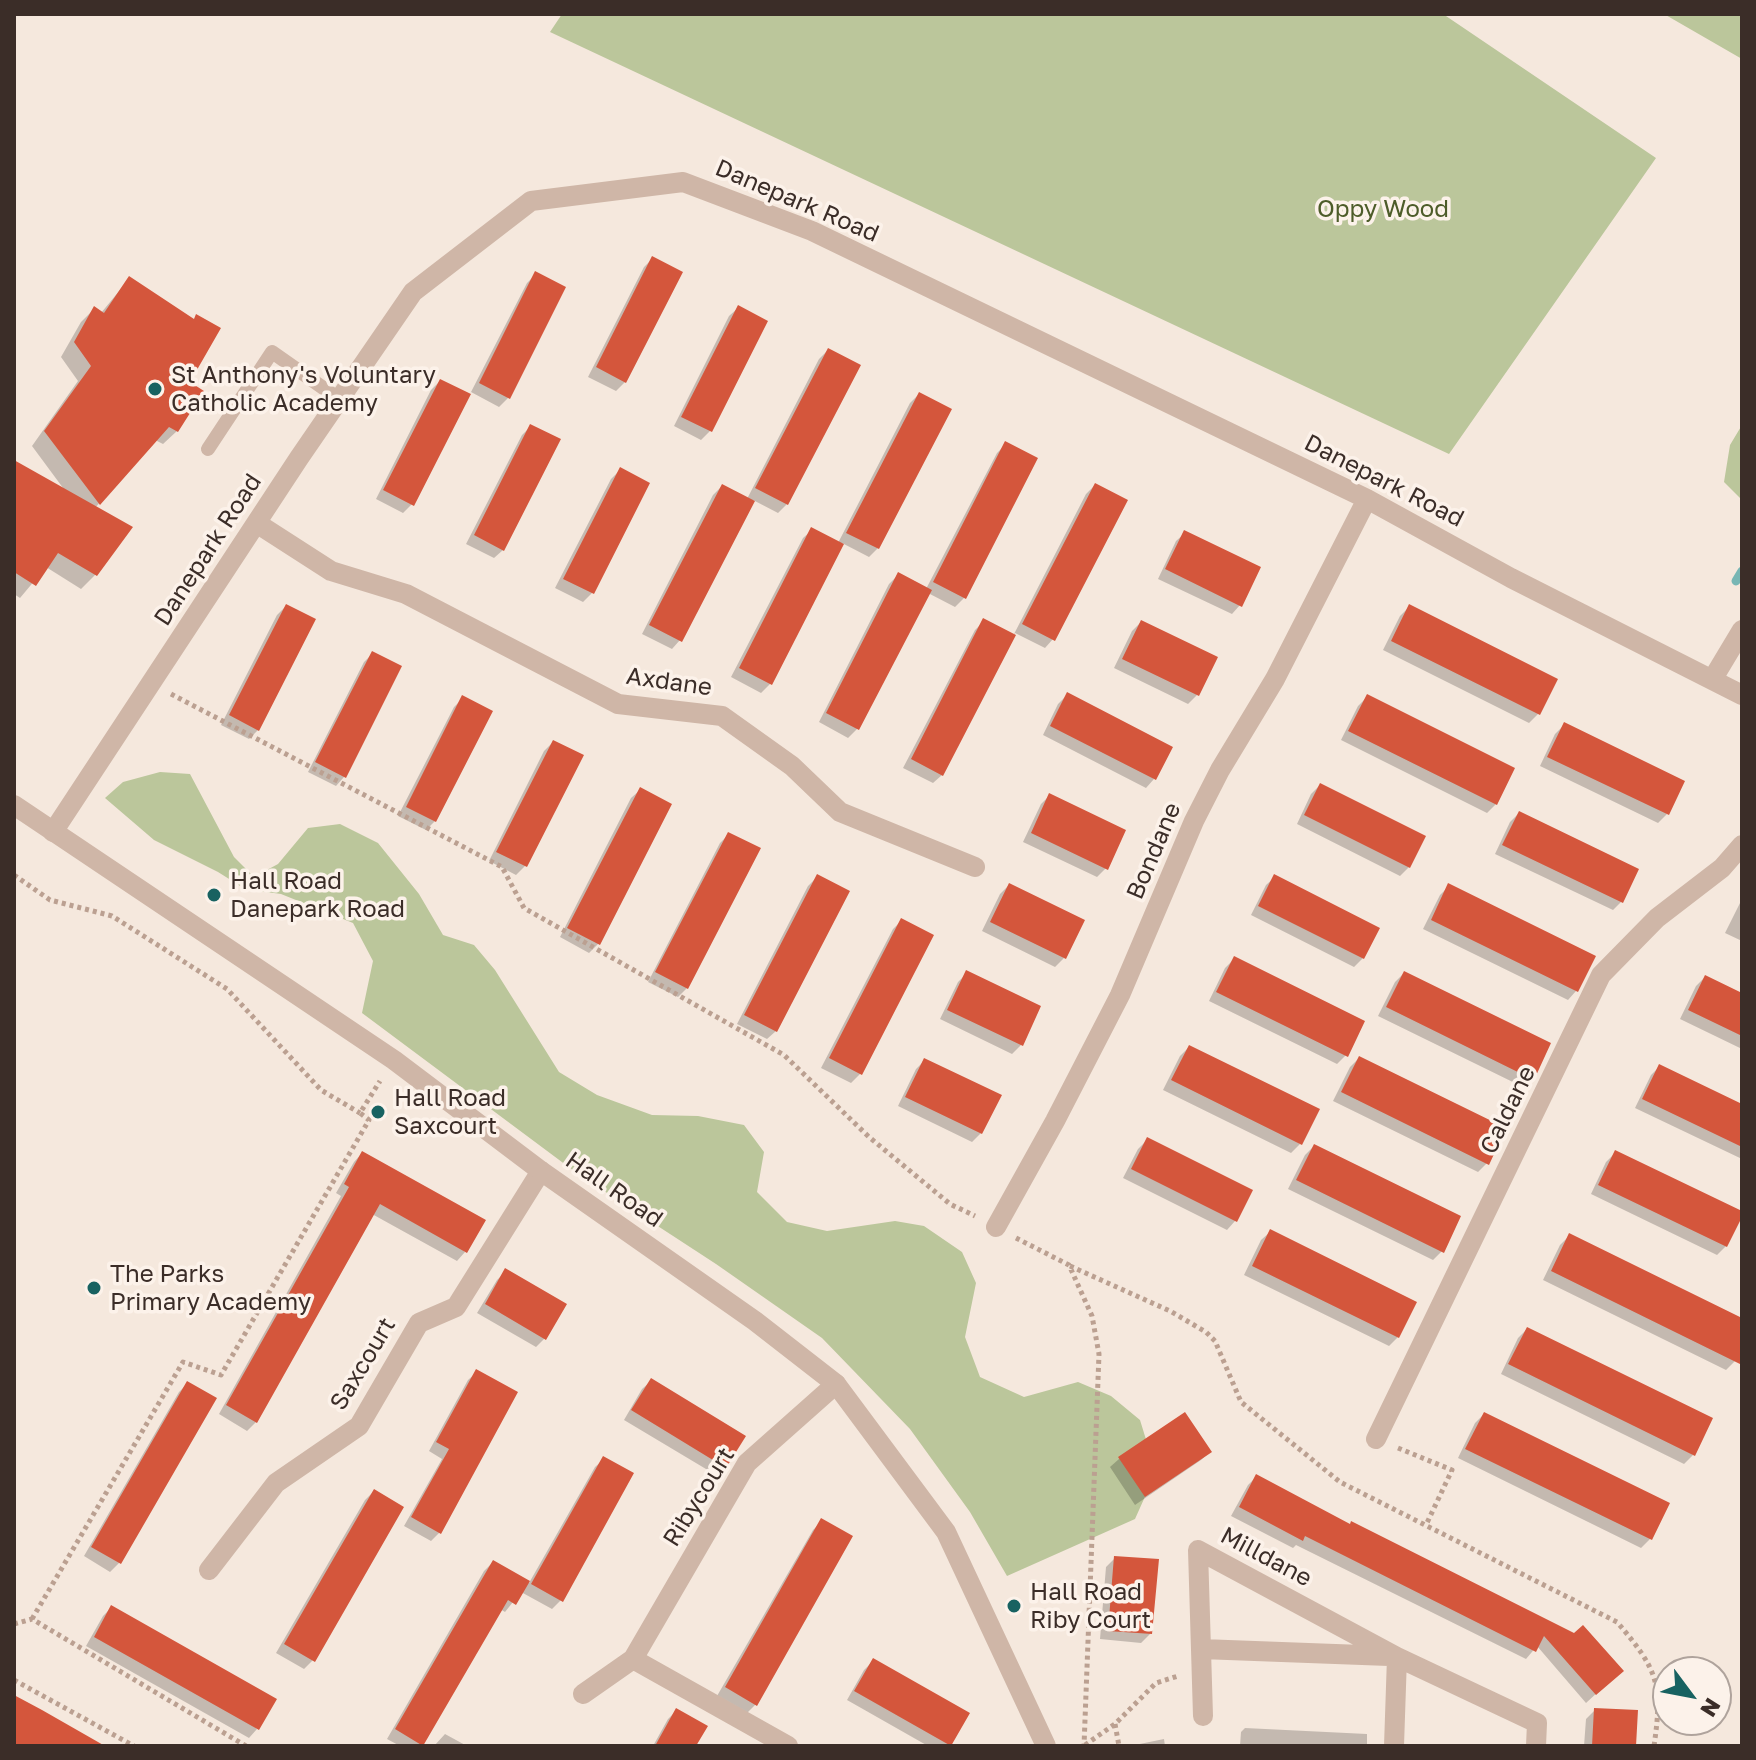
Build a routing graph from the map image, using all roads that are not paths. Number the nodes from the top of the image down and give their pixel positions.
1 (339, 399) junction
2 (208, 449) dead end
3 (1367, 499) junction
4 (258, 524) junction
5 (1742, 630) edge
6 (1712, 680) junction
7 (1742, 695) edge
8 (14, 805) edge
9 (53, 832) junction
10 (1742, 845) edge
11 (975, 867) dead end
12 (541, 1171) junction
13 (996, 1227) road end
14 (836, 1384) junction
15 (1376, 1439) road end
16 (209, 1570) dead end
17 (1397, 1657) junction
18 (1201, 1658) junction
19 (633, 1659) junction
20 (583, 1694) dead end
21 (1203, 1716) dead end
22 (788, 1746) edge
23 (1046, 1746) edge
24 (1394, 1746) edge
25 (1536, 1746) edge

1 - 2 lane
1 - 3 street, Danepark Road
1 - 4 street, Danepark Road
3 - 6 street, Danepark Road
3 - 13 street, Bondane
4 - 9 street, Danepark Road
4 - 11 street, Axdane
5 - 6 street
6 - 7 street, Danepark Road
8 - 9 street, Hall Road
9 - 12 street, Hall Road
10 - 15 street, Caldane
12 - 14 street, Hall Road
12 - 16 street, Saxcourt
14 - 19 street, Ribycourt
14 - 23 street, Hall Road
17 - 18 street, Milldane
17 - 18 street, Milldane
17 - 24 street
17 - 25 street, Milldane
18 - 21 street, Milldane
19 - 20 street, Ribycourt
19 - 22 street

